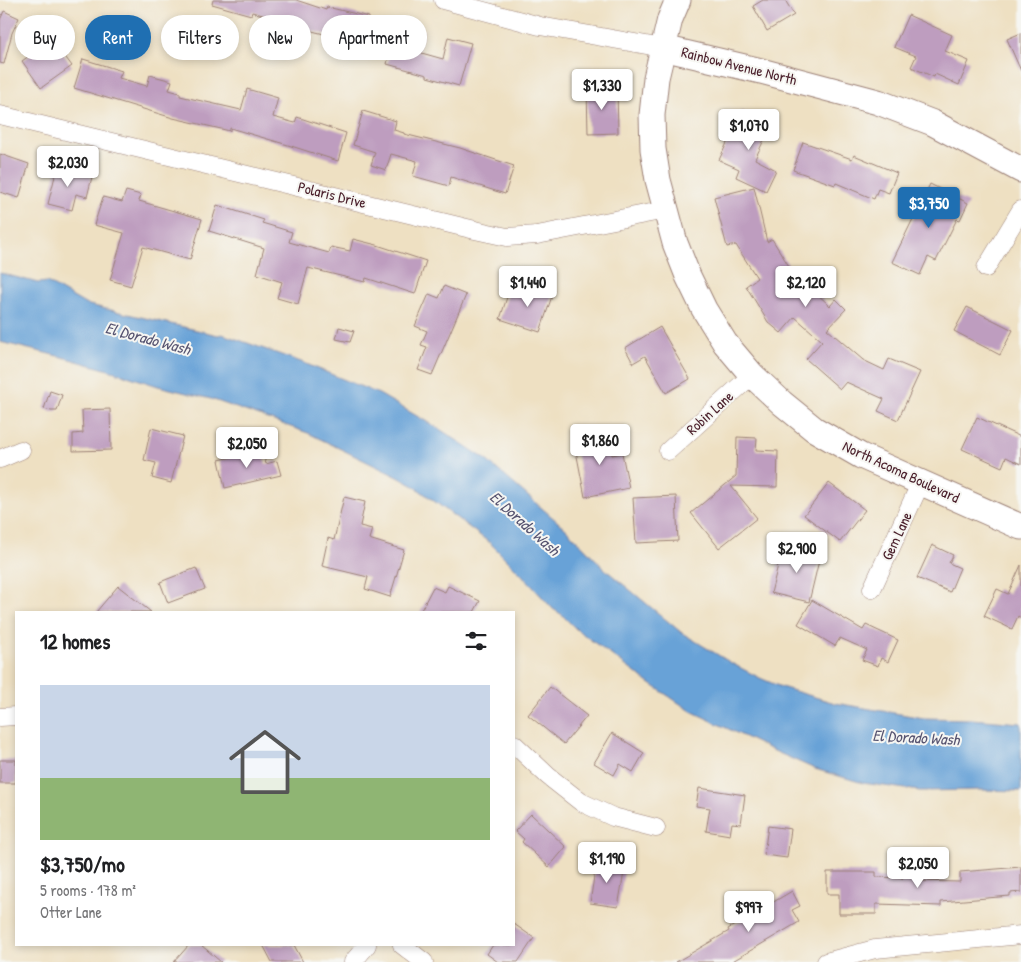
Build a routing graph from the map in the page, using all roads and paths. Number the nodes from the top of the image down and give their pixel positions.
1 (443, 0) edge
2 (678, 0) edge
3 (663, 48) junction
4 (0, 115) edge
5 (1021, 170) edge
6 (666, 210) junction
7 (1021, 210) edge
8 (986, 268) dead end
9 (752, 375) junction
10 (21, 450) dead end
11 (668, 451) dead end
12 (0, 459) edge
13 (921, 482) junction
14 (1021, 527) edge
15 (872, 589) dead end
16 (15, 716) edge
17 (0, 717) edge
18 (515, 745) edge
19 (656, 828) dead end
20 (1021, 935) edge
21 (366, 946) edge
22 (403, 946) edge
23 (353, 962) edge
24 (424, 962) edge
25 (826, 962) edge

1 - 3 street, Rainbow Avenue North
2 - 3 main road, North Acoma Boulevard
3 - 5 main road, Rainbow Avenue North
3 - 6 main road, North Acoma Boulevard
4 - 6 street, Polaris Drive
6 - 9 main road, North Acoma Boulevard
7 - 8 street
9 - 11 street, Robin Lane
9 - 13 main road, North Acoma Boulevard
10 - 12 street
13 - 14 main road, North Acoma Boulevard
13 - 15 street, Gem Lane
16 - 17 street
18 - 19 street
20 - 25 street
21 - 23 street
22 - 24 street

